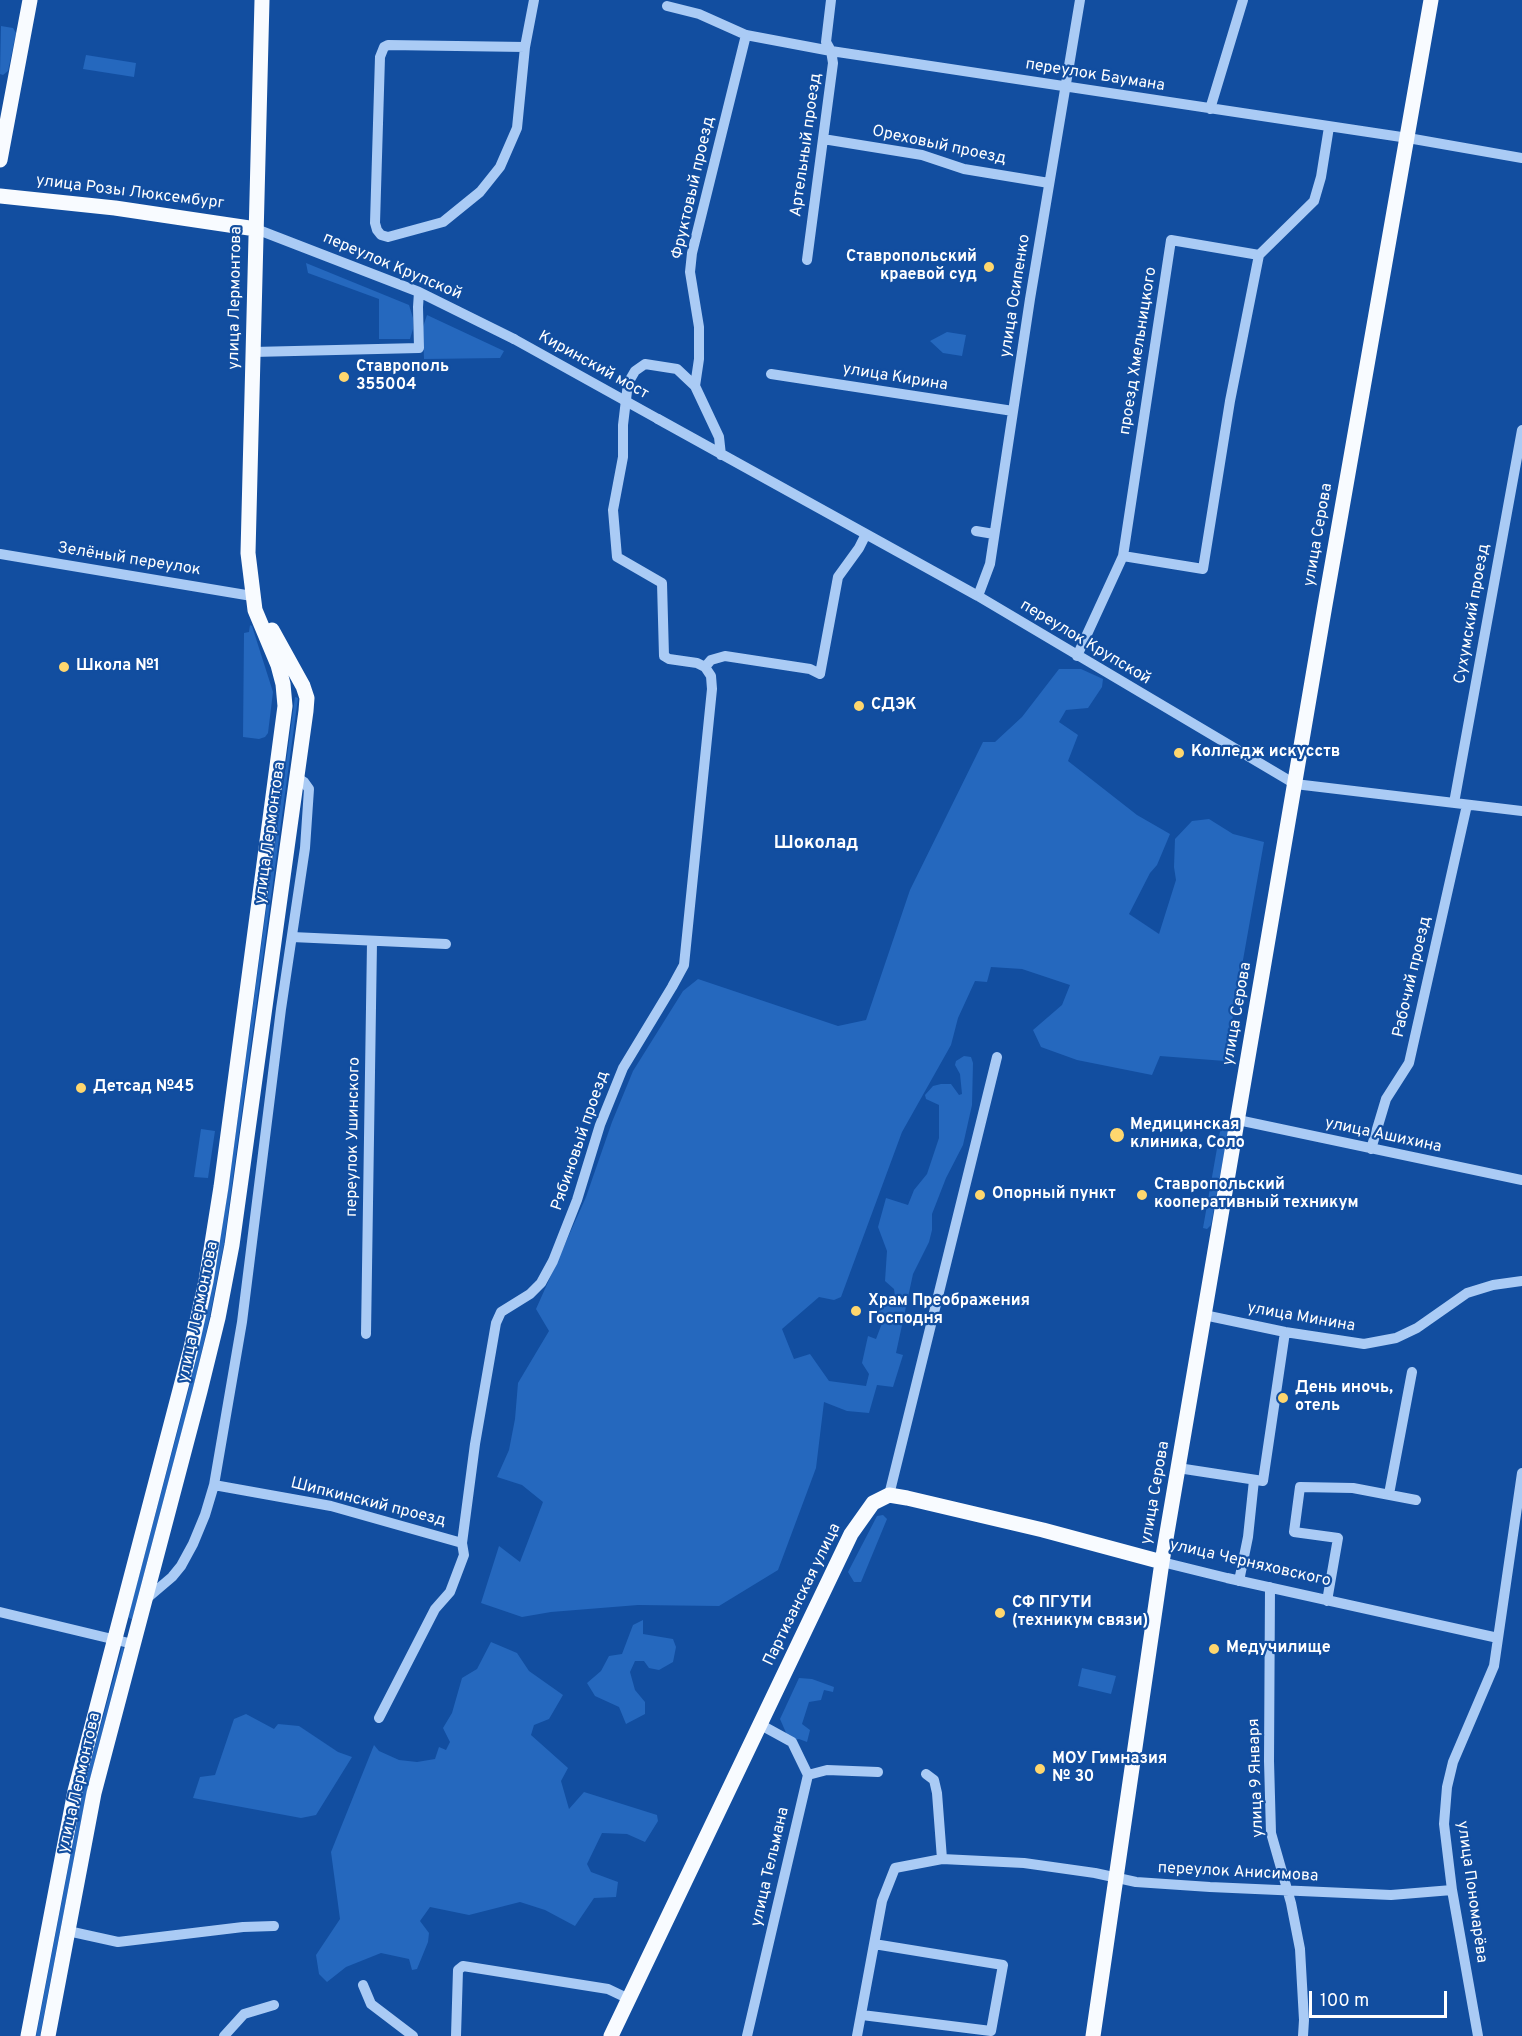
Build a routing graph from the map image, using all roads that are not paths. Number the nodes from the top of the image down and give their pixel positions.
1 (30, 0) edge
2 (262, 0) edge
3 (534, 0) edge
4 (831, 0) edge
5 (1080, 0) edge
6 (1243, 0) edge
7 (1431, 0) edge
8 (667, 6) dead end
9 (746, 35) junction
10 (525, 47) junction
11 (831, 51) junction
12 (1067, 86) junction
13 (1210, 109) junction
14 (1329, 127) junction
15 (1408, 138) junction
16 (824, 139) junction
17 (1522, 158) edge
18 (0, 160) edge
19 (1049, 183) junction
20 (0, 196) edge
21 (256, 228) junction
22 (1259, 255) junction
23 (807, 260) dead end
24 (419, 292) junction
25 (514, 339) joint
26 (253, 352) junction
27 (771, 374) dead end
28 (694, 386) junction
29 (1013, 411) junction
30 (658, 419) joint
31 (1522, 430) edge
32 (721, 454) junction
33 (976, 531) dead end
34 (866, 534) junction
35 (994, 534) junction
36 (0, 554) edge
37 (1123, 555) junction
38 (252, 596) junction
39 (978, 596) junction
40 (1077, 656) junction
41 (705, 667) junction
42 (285, 706) junction
43 (306, 711) junction
44 (296, 777) junction
45 (1295, 784) junction
46 (1454, 803) junction
47 (1467, 805) junction
48 (1522, 811) edge
49 (292, 937) junction
50 (372, 942) junction
51 (446, 944) dead end
52 (997, 1057) dead end
53 (1238, 1120) junction
54 (1371, 1149) junction
55 (1522, 1180) edge
56 (1522, 1281) edge
57 (1204, 1315) junction
58 (1285, 1332) junction
59 (366, 1334) dead end
60 (1412, 1372) dead end
61 (1178, 1468) junction
62 (1522, 1473) edge
63 (1254, 1480) junction
64 (214, 1485) junction
65 (1389, 1494) junction
66 (889, 1495) junction
67 (1416, 1500) dead end
68 (462, 1543) junction
69 (1162, 1562) junction
70 (1239, 1581) junction
71 (1270, 1587) junction
72 (145, 1600) junction
73 (1327, 1601) junction
74 (0, 1612) edge
75 (1498, 1638) junction
76 (115, 1640) junction
77 (133, 1644) junction
78 (379, 1718) dead end
79 (761, 1725) junction
80 (878, 1772) dead end
81 (808, 1774) junction
82 (926, 1774) dead end
83 (942, 1859) junction
84 (1117, 1878) junction
85 (1452, 1890) junction
86 (1286, 1892) junction
87 (274, 1926) dead end
88 (68, 1931) junction
89 (874, 1944) junction
90 (363, 1984) dead end
91 (629, 1999) junction
92 (274, 2005) dead end
93 (862, 2015) junction
94 (28, 2036) edge
95 (48, 2036) edge
96 (224, 2036) edge
97 (413, 2036) edge
98 (456, 2036) edge
99 (611, 2036) edge
100 (747, 2036) edge
101 (857, 2036) edge
102 (1093, 2036) edge
103 (1303, 2036) edge
104 (1478, 2036) edge

1 - 18 main road
2 - 21 main road, улица Лермонтова
3 - 10 street
4 - 11 street, Артельный проезд
5 - 12 street, улица Осипенко
6 - 13 street
7 - 15 main road, улица Серова
8 - 9 street, переулок Баумана
9 - 11 street, переулок Баумана
9 - 28 street, Фруктовый проезд
10 - 10 street
11 - 12 street, переулок Баумана
11 - 16 street, Артельный проезд
12 - 13 street, переулок Баумана
12 - 19 street, улица Осипенко
13 - 14 street, переулок Баумана
14 - 15 street, переулок Баумана
14 - 22 street
15 - 17 street, переулок Баумана
15 - 45 main road, улица Серова
16 - 19 street, Ореховый проезд
16 - 23 street, Артельный проезд
19 - 29 street, улица Осипенко
20 - 21 main road, улица Розы Люксембург
21 - 24 street, переулок Крупской
21 - 26 main road, улица Лермонтова
22 - 37 street
22 - 37 street, проезд Хмельницкого
24 - 25 street, переулок Крупской
24 - 26 street
25 - 30 street, Киринский мост, bridge
26 - 38 main road, улица Лермонтова
27 - 29 street, улица Кирина
28 - 32 street
28 - 41 street
29 - 35 street, улица Осипенко
30 - 32 street, переулок Крупской
31 - 46 street, Сухумский проезд
32 - 34 street, переулок Крупской
33 - 35 street
34 - 39 street, переулок Крупской
34 - 41 street
35 - 39 street, улица Осипенко
36 - 38 street, Зелёный переулок
37 - 40 street, проезд Хмельницкого
38 - 42 main road, улица Лермонтова
38 - 43 main road, улица Лермонтова
39 - 40 street, переулок Крупской
40 - 45 street, переулок Крупской
41 - 68 street, Рябиновый проезд
42 - 43 main road
42 - 76 main road, улица Лермонтова
43 - 44 main road, улица Лермонтова
44 - 49 street
44 - 72 main road, улица Лермонтова
45 - 46 street, переулок Крупской
45 - 53 main road, улица Серова
46 - 47 street, переулок Крупской
47 - 48 street, переулок Крупской
47 - 54 street, Рабочий проезд
49 - 50 street
49 - 64 street
50 - 51 street
50 - 59 street, переулок Ушинского
52 - 66 street
53 - 54 street, улица Ашихина
53 - 57 main road, улица Серова
54 - 55 street, улица Ашихина
56 - 58 street, улица Минина
57 - 58 street, улица Минина
57 - 61 main road, улица Серова
58 - 63 street
60 - 65 street
61 - 63 street
61 - 69 main road, улица Серова
62 - 75 street, улица Пономарёва
63 - 70 street
64 - 68 street, Шипкинский проезд
64 - 72 street
65 - 67 street
65 - 73 street
66 - 69 main road, улица Черняховского
66 - 79 main road, Партизанская улица
68 - 78 street, Шипкинский проезд
69 - 70 street, улица Черняховского
69 - 84 main road, улица Серова
70 - 71 street, улица Черняховского
71 - 73 street, улица Черняховского
71 - 86 street, улица 9 Января
72 - 77 main road, улица Лермонтова
73 - 75 street, улица Черняховского
74 - 76 street
75 - 85 street, улица Пономарёва
76 - 77 street
76 - 94 main road, улица Лермонтова
77 - 88 main road, улица Лермонтова
79 - 81 street
79 - 91 main road, Партизанская улица
80 - 81 street
81 - 100 street, улица Тельмана
82 - 83 street
83 - 84 street, переулок Анисимова
83 - 89 street, переулок Анисимова
84 - 86 street, переулок Анисимова
84 - 102 main road, улица Серова
85 - 86 street, переулок Анисимова
85 - 104 street, улица Пономарёва
86 - 103 street, улица 9 Января
87 - 88 street
88 - 95 main road, улица Лермонтова
89 - 93 street
89 - 93 street
90 - 97 street
91 - 98 street
91 - 99 main road, Партизанская улица
92 - 96 street
93 - 101 street

